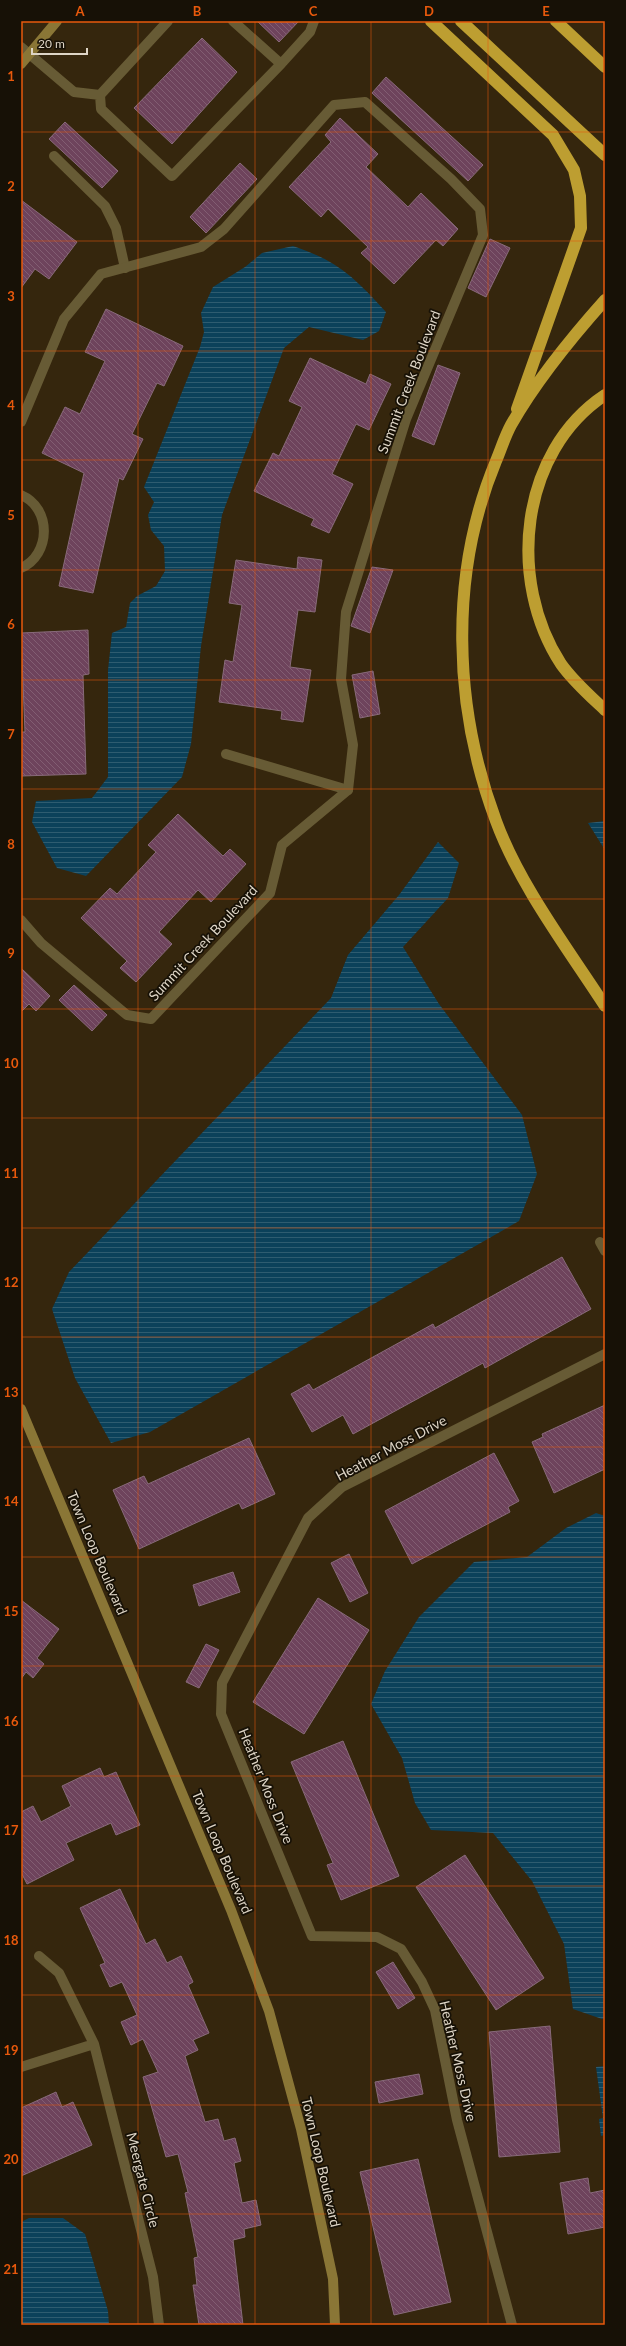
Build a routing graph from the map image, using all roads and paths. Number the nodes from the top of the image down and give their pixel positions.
1 (57, 21) edge
2 (168, 21) edge
3 (233, 21) edge
4 (314, 21) edge
5 (431, 21) edge
6 (461, 21) edge
7 (556, 21) edge
8 (25, 50) edge
9 (21, 64) edge
10 (281, 64) junction
11 (605, 67) edge
12 (100, 95) junction
13 (605, 155) edge
14 (54, 156) dead end
15 (125, 268) junction
16 (605, 300) edge
17 (605, 395) edge
18 (21, 422) edge
19 (511, 425) junction
20 (21, 495) edge
21 (21, 568) edge
22 (605, 710) edge
23 (226, 754) dead end
24 (348, 790) junction
25 (21, 920) edge
26 (605, 1006) edge
27 (605, 1354) edge
28 (21, 1409) edge
29 (39, 1956) dead end
30 (94, 2044) junction
31 (21, 2067) edge
32 (159, 2325) edge
33 (335, 2325) edge
34 (512, 2325) edge

1 - 8 street
2 - 12 street
3 - 10 street
4 - 10 street
5 - 19 highway
6 - 13 highway
7 - 11 highway
8 - 9 street
8 - 12 street
10 - 12 street
14 - 15 street
15 - 18 street, Summit Creek Boulevard
15 - 24 street, Summit Creek Boulevard
16 - 19 highway
17 - 22 highway
19 - 26 highway
20 - 21 street
23 - 24 street
24 - 25 street, Summit Creek Boulevard
27 - 34 street, Heather Moss Drive
28 - 33 street, Town Loop Boulevard
29 - 30 street, Meergate Circle
30 - 31 street
30 - 32 street, Meergate Circle

